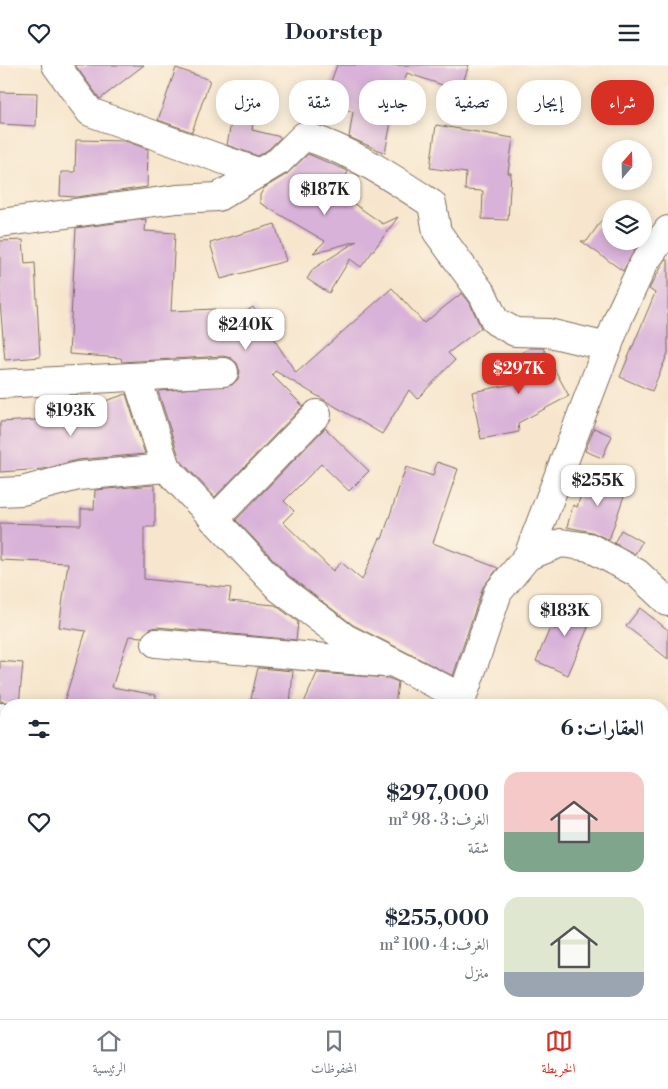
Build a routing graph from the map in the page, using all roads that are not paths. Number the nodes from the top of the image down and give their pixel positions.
1 (56, 65) edge
2 (260, 173) junction
3 (0, 223) edge
4 (668, 230) edge
5 (608, 347) junction
6 (224, 372) dead end
7 (137, 378) junction
8 (0, 384) edge
9 (317, 414) dead end
10 (166, 468) junction
11 (0, 492) edge
12 (214, 521) junction
13 (528, 556) junction
14 (668, 602) edge
15 (156, 643) dead end
16 (398, 665) junction
17 (457, 699) edge
18 (461, 699) edge

1 - 2 street
2 - 3 street
2 - 5 street
4 - 5 street
5 - 13 street
6 - 7 street
7 - 8 street
7 - 10 street
9 - 12 street
10 - 11 street
10 - 12 street
12 - 16 street
13 - 14 street
13 - 18 street
15 - 16 street
16 - 17 street

